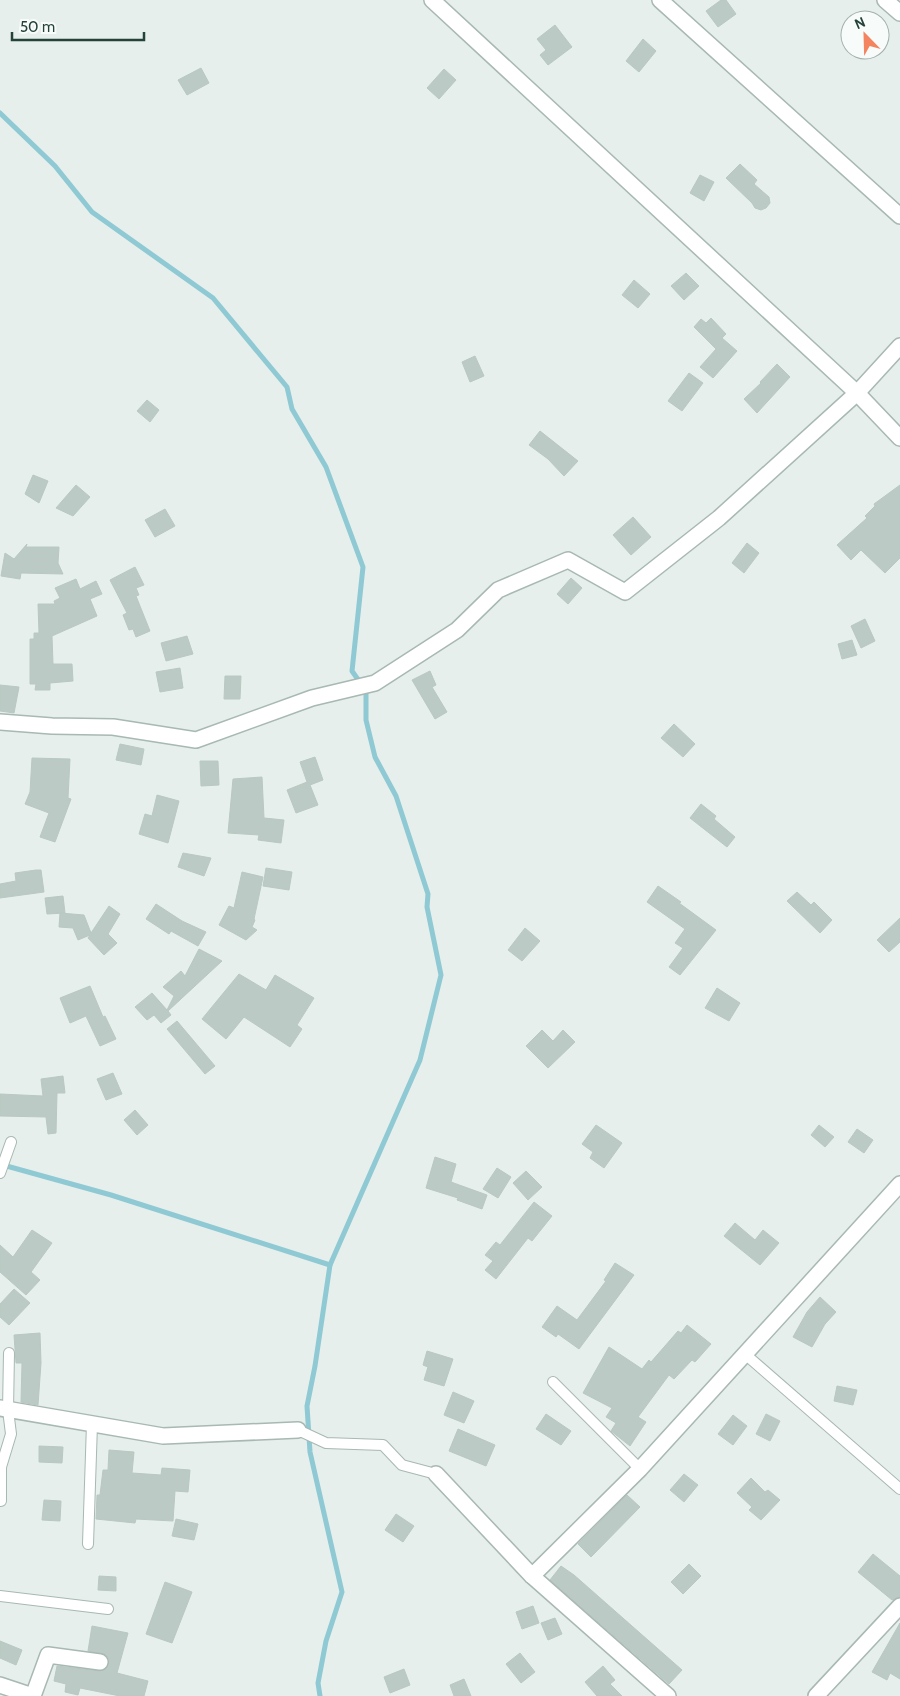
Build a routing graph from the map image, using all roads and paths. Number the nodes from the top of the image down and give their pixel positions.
1 (432, 0) edge
2 (660, 0) edge
3 (885, 0) edge
4 (900, 13) edge
5 (900, 216) edge
6 (900, 346) edge
7 (857, 392) junction
8 (900, 438) edge
9 (0, 722) edge
10 (11, 1142) dead end
11 (0, 1173) edge
12 (900, 1184) edge
13 (9, 1353) dead end
14 (745, 1354) junction
15 (553, 1382) dead end
16 (4, 1409) edge
17 (92, 1424) junction
18 (298, 1430) joint
19 (640, 1469) junction
20 (436, 1474) joint
21 (900, 1489) edge
22 (1, 1501) edge
23 (88, 1544) dead end
24 (532, 1576) junction
25 (0, 1596) edge
26 (900, 1606) edge
27 (108, 1609) dead end
28 (100, 1662) dead end
29 (0, 1685) edge
30 (668, 1696) edge
31 (816, 1696) edge

1 - 7 street
2 - 5 street
3 - 4 street
6 - 7 street
7 - 8 street
7 - 9 street
10 - 11 lane
12 - 14 street
13 - 16 lane
14 - 19 street
14 - 21 lane
15 - 19 lane
16 - 17 street
16 - 22 lane
17 - 18 street
17 - 23 lane
18 - 20 lane
19 - 24 street
20 - 24 street
24 - 30 street
25 - 27 lane
26 - 31 street
28 - 29 street

